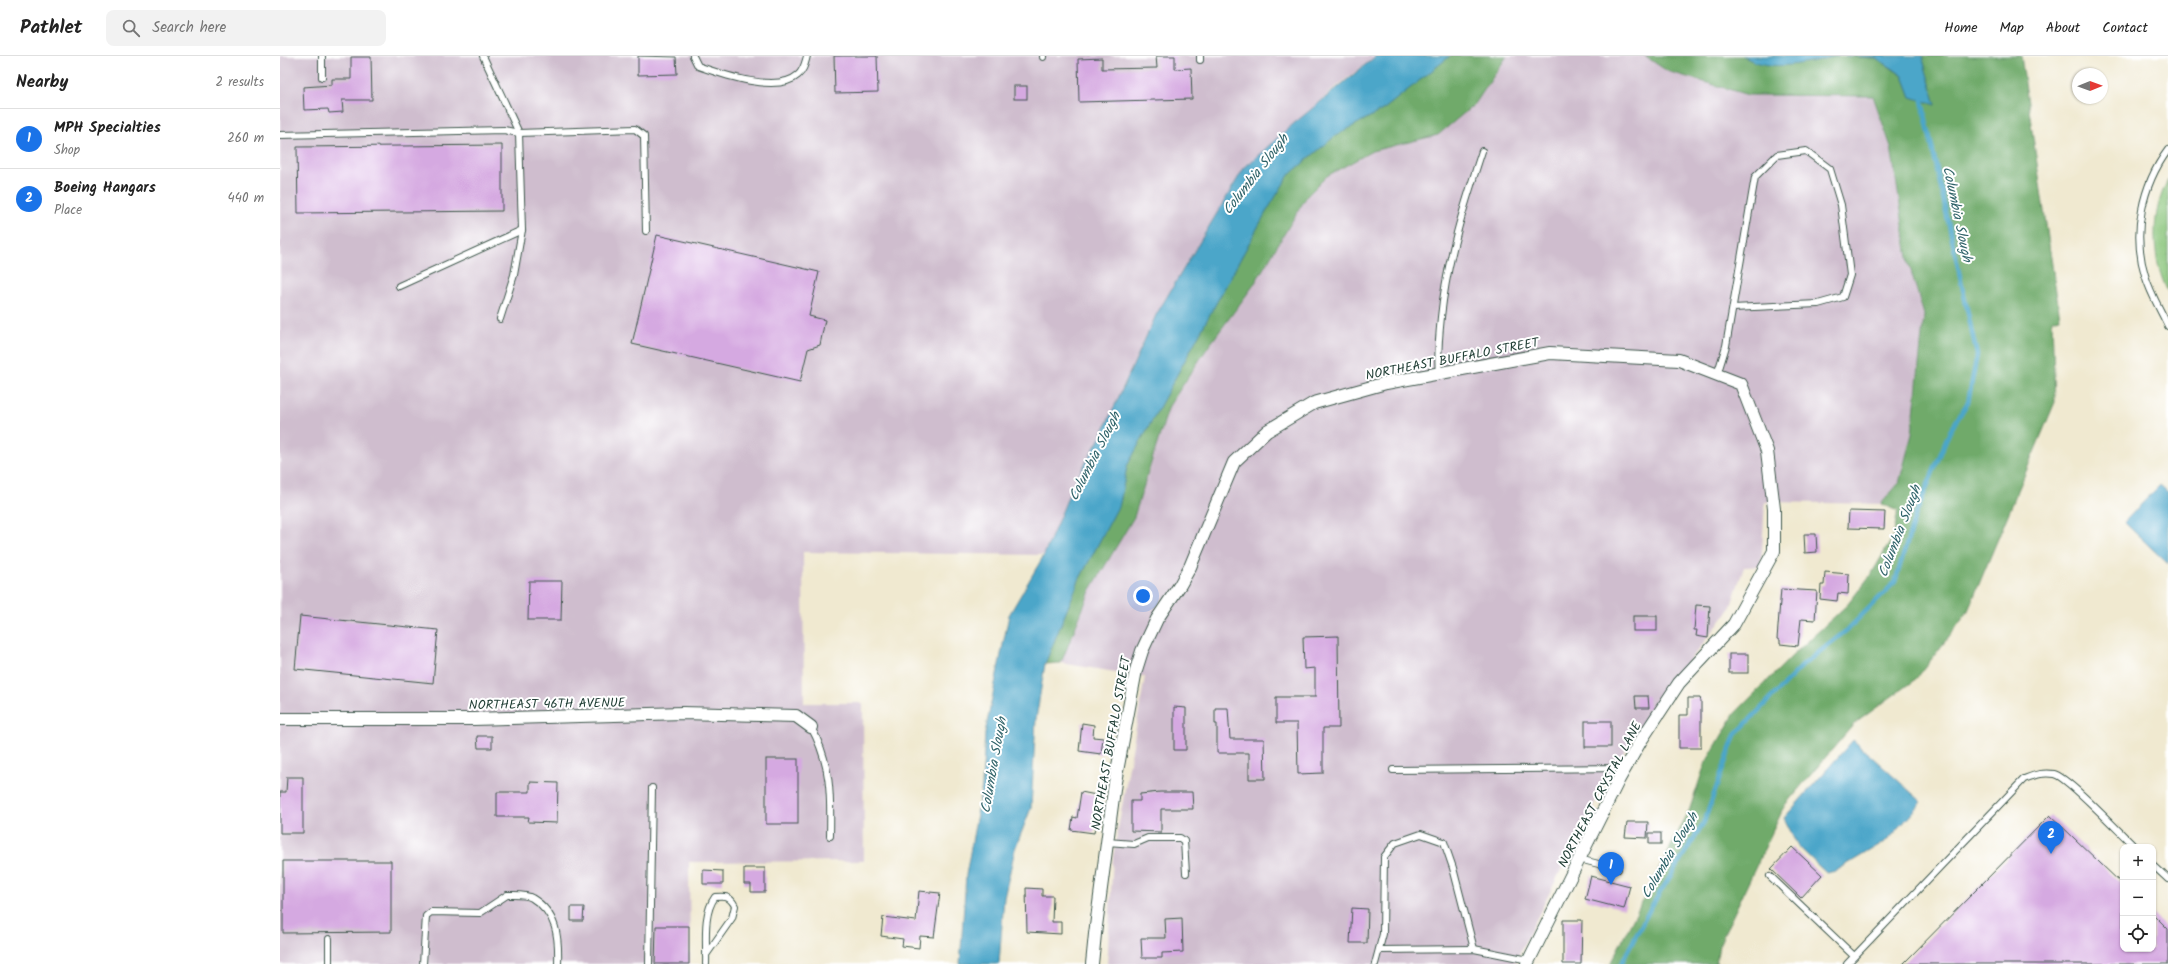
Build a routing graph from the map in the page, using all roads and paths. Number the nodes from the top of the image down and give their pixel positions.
1 (322, 56) edge
2 (483, 56) edge
3 (693, 56) edge
4 (806, 56) edge
5 (322, 77) dead end
6 (519, 133) junction
7 (280, 135) edge
8 (2168, 150) edge
9 (1482, 151) dead end
10 (522, 230) junction
11 (646, 231) dead end
12 (399, 286) dead end
13 (1733, 308) junction
14 (500, 319) dead end
15 (2168, 326) edge
16 (1439, 374) junction
17 (1717, 375) junction
18 (1773, 499) joint
19 (280, 719) edge
20 (811, 727) joint
21 (1626, 768) junction
22 (1393, 770) dead end
23 (652, 788) dead end
24 (830, 836) dead end
25 (1107, 842) junction
26 (2132, 844) edge
27 (1579, 859) junction
28 (2156, 868) edge
29 (1618, 869) dead end
30 (1186, 873) dead end
31 (1770, 876) dead end
32 (2168, 879) edge
33 (329, 939) dead end
34 (1474, 949) junction
35 (1379, 950) junction
36 (706, 955) junction
37 (1854, 956) junction
38 (1528, 962) edge
39 (329, 964) edge
40 (423, 964) edge
41 (558, 964) edge
42 (649, 964) edge
43 (706, 964) edge
44 (1092, 964) edge
45 (1375, 964) edge
46 (1847, 964) edge

1 - 5 lane
2 - 6 lane
3 - 4 lane
6 - 7 lane
6 - 10 lane
6 - 11 lane
8 - 15 lane
9 - 16 lane
10 - 12 lane
10 - 14 lane
13 - 13 lane
13 - 17 lane
16 - 17 street, NORTHEAST BUFFALO STREET
16 - 25 street, NORTHEAST BUFFALO STREET
17 - 18 street, NORTHEAST BUFFALO STREET
18 - 21 street, NORTHEAST CRYSTAL LANE
19 - 20 street, NORTHEAST 46TH AVENUE
20 - 24 lane
21 - 22 lane
21 - 27 street, NORTHEAST CRYSTAL LANE
23 - 42 lane
25 - 30 lane
25 - 44 street, NORTHEAST BUFFALO STREET
26 - 37 lane
27 - 29 lane
27 - 38 street, NORTHEAST CRYSTAL LANE
28 - 32 lane
31 - 37 lane
33 - 39 lane
34 - 35 lane
34 - 35 lane
34 - 38 lane
35 - 45 lane
36 - 36 lane
36 - 43 lane
37 - 46 lane
40 - 41 lane

